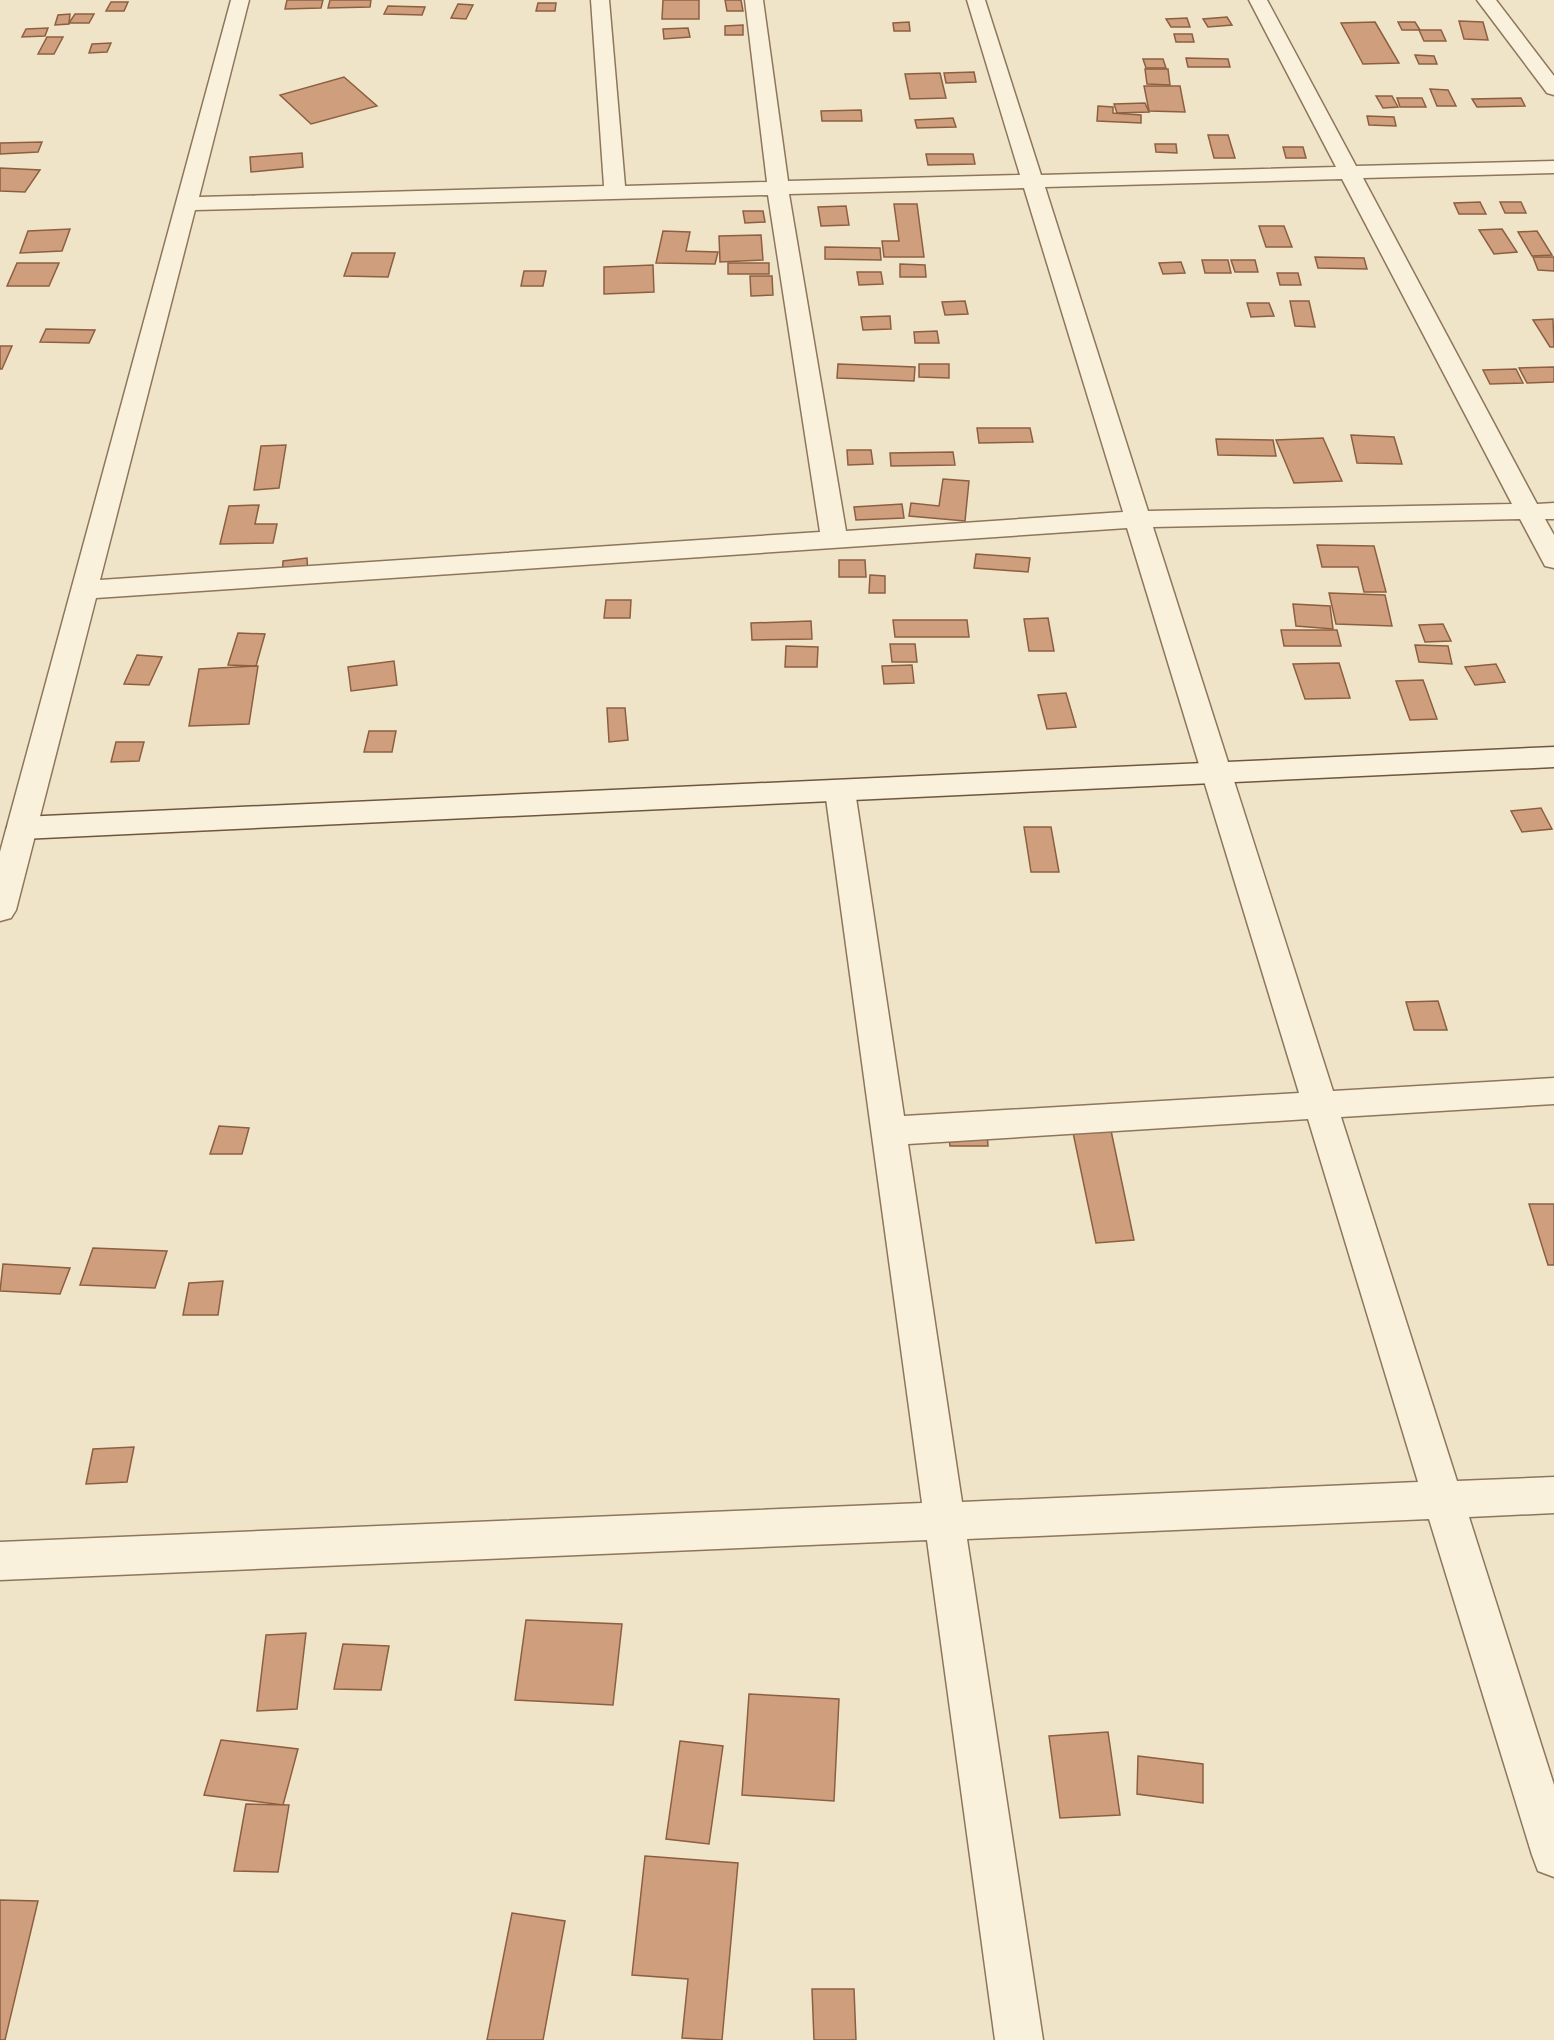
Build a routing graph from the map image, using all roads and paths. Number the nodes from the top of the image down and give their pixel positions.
1 (240, 0) edge
2 (600, 0) edge
3 (754, 0) edge
4 (976, 0) edge
5 (1258, 0) edge
6 (1486, 0) edge
7 (1554, 89) edge
8 (1554, 167) edge
9 (1349, 173) junction
10 (1033, 182) junction
11 (778, 189) junction
12 (615, 193) junction
13 (187, 204) junction
14 (1541, 512) edge
15 (1138, 519) junction
16 (834, 540) junction
17 (1554, 560) edge
18 (84, 590) junction
19 (1554, 757) edge
20 (1217, 773) junction
21 (840, 790) junction
22 (22, 828) junction
23 (0, 910) edge
24 (1554, 1091) edge
25 (1320, 1105) junction
26 (889, 1131) junction
27 (1554, 1496) edge
28 (1443, 1500) junction
29 (944, 1520) junction
30 (0, 1561) edge
31 (1554, 1856) edge
32 (1019, 2040) edge

1 - 13 street
2 - 12 street
3 - 11 street
4 - 10 street
5 - 9 street
6 - 7 street
8 - 9 street
9 - 10 street
9 - 14 street
10 - 11 street
10 - 15 street
11 - 12 street
11 - 16 street
12 - 13 street
13 - 18 street
14 - 15 street
14 - 17 street
15 - 16 street
15 - 20 street
16 - 18 street
18 - 22 street
19 - 20 street
20 - 21 street
20 - 25 street
21 - 22 street
21 - 26 street
22 - 23 street
24 - 25 street
25 - 26 street
25 - 28 street
26 - 29 street
27 - 28 street
28 - 29 street
28 - 31 street
29 - 30 street
29 - 32 street

